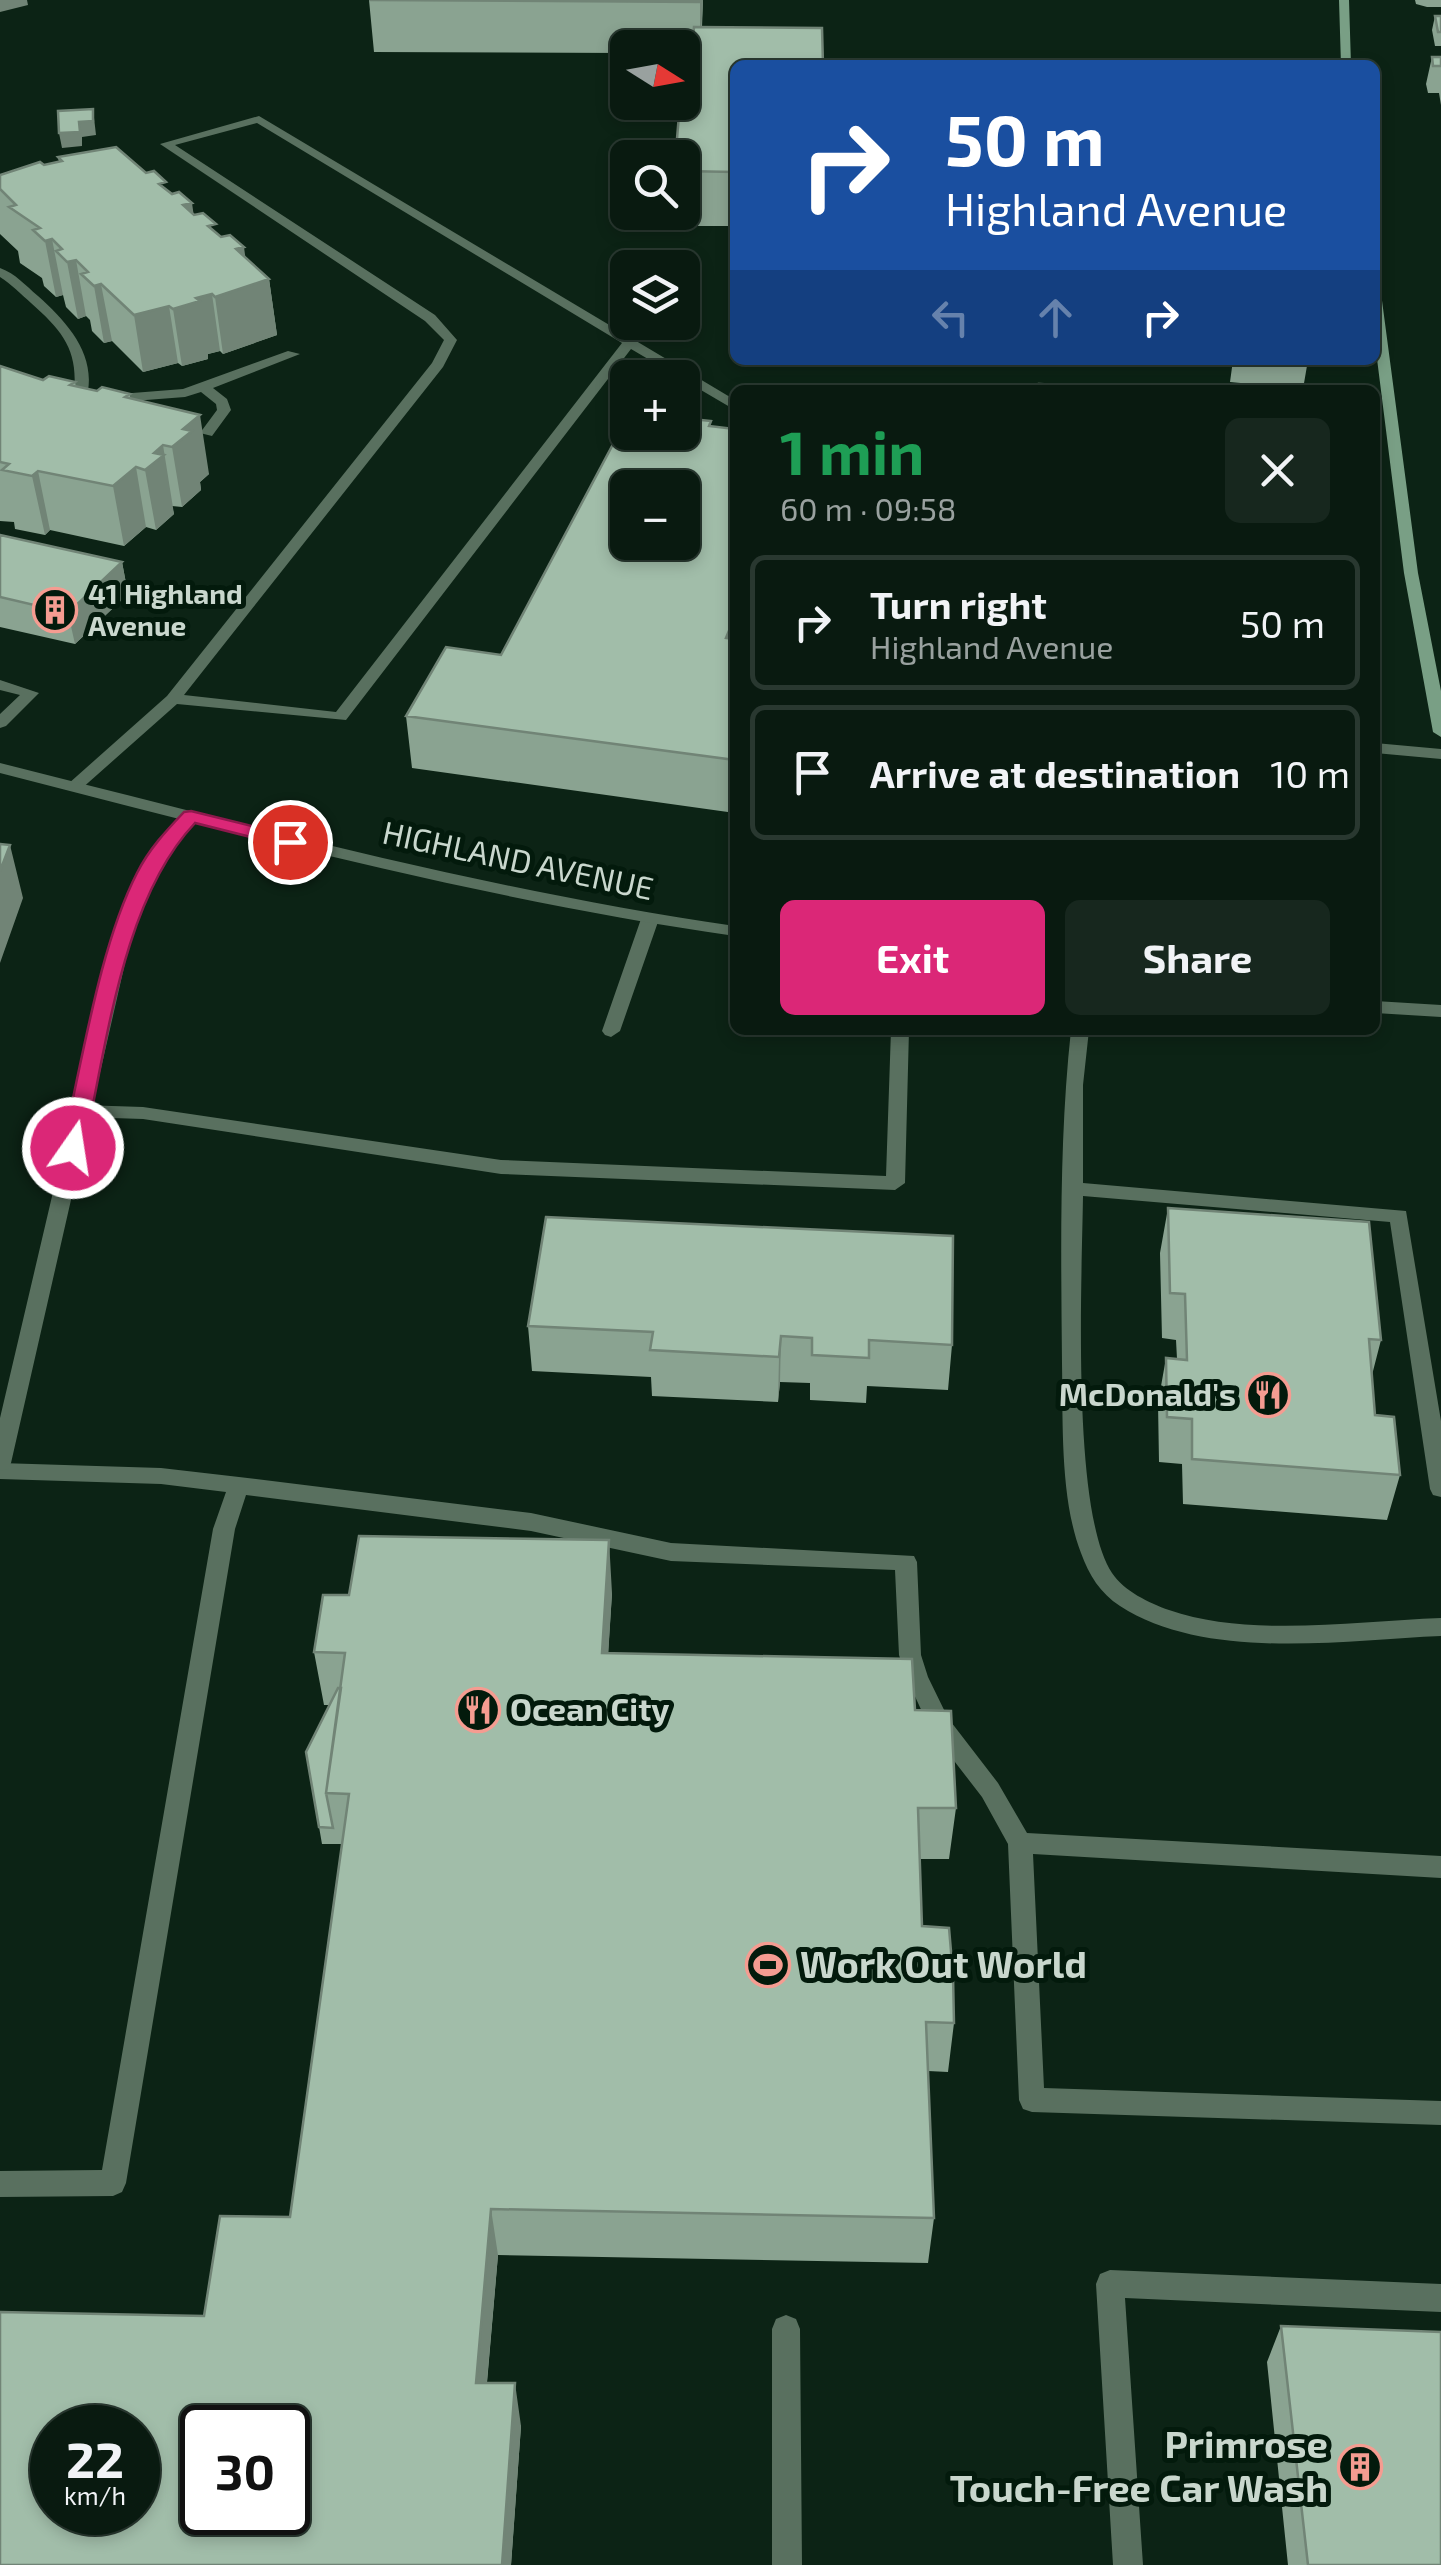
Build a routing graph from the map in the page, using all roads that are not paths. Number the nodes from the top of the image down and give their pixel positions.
1 (1344, 0) edge
2 (1346, 60) edge
3 (0, 272) edge
4 (1380, 332) edge
5 (628, 343) junction
6 (294, 354) dead end
7 (204, 387) junction
8 (730, 403) edge
9 (207, 433) dead end
10 (0, 684) edge
11 (173, 699) junction
12 (0, 723) edge
13 (1441, 732) edge
14 (1380, 748) edge
15 (1441, 754) edge
16 (0, 768) edge
17 (74, 787) junction
18 (191, 816) junction
19 (650, 920) junction
20 (730, 930) edge
21 (1380, 1007) edge
22 (1441, 1011) edge
23 (611, 1032) dead end
24 (900, 1035) edge
25 (1079, 1035) edge
26 (81, 1111) junction
27 (1073, 1189) junction
28 (0, 1463) edge
29 (0, 1472) edge
30 (239, 1485) junction
31 (1441, 1489) edge
32 (1441, 1627) edge
33 (1020, 1843) junction
34 (1441, 1867) edge
35 (1441, 2114) edge
36 (0, 2184) edge
37 (1441, 2298) edge
38 (786, 2329) dead end
39 (787, 2565) edge
40 (1128, 2565) edge

1 - 2 main road
3 - 7 street
4 - 13 main road
5 - 8 street
5 - 11 street
5 - 11 street
6 - 7 street
7 - 9 street
10 - 12 street
11 - 17 street
14 - 15 street
16 - 17 street, HIGHLAND AVENUE
17 - 18 street, HIGHLAND AVENUE
18 - 19 street, HIGHLAND AVENUE
18 - 26 street
19 - 20 street, HIGHLAND AVENUE
19 - 23 street
21 - 22 street
24 - 26 street
25 - 27 street
26 - 28 street
27 - 31 street
27 - 32 street
29 - 30 street
30 - 33 street
30 - 36 street
33 - 34 street
33 - 35 street
37 - 40 street
38 - 39 street

